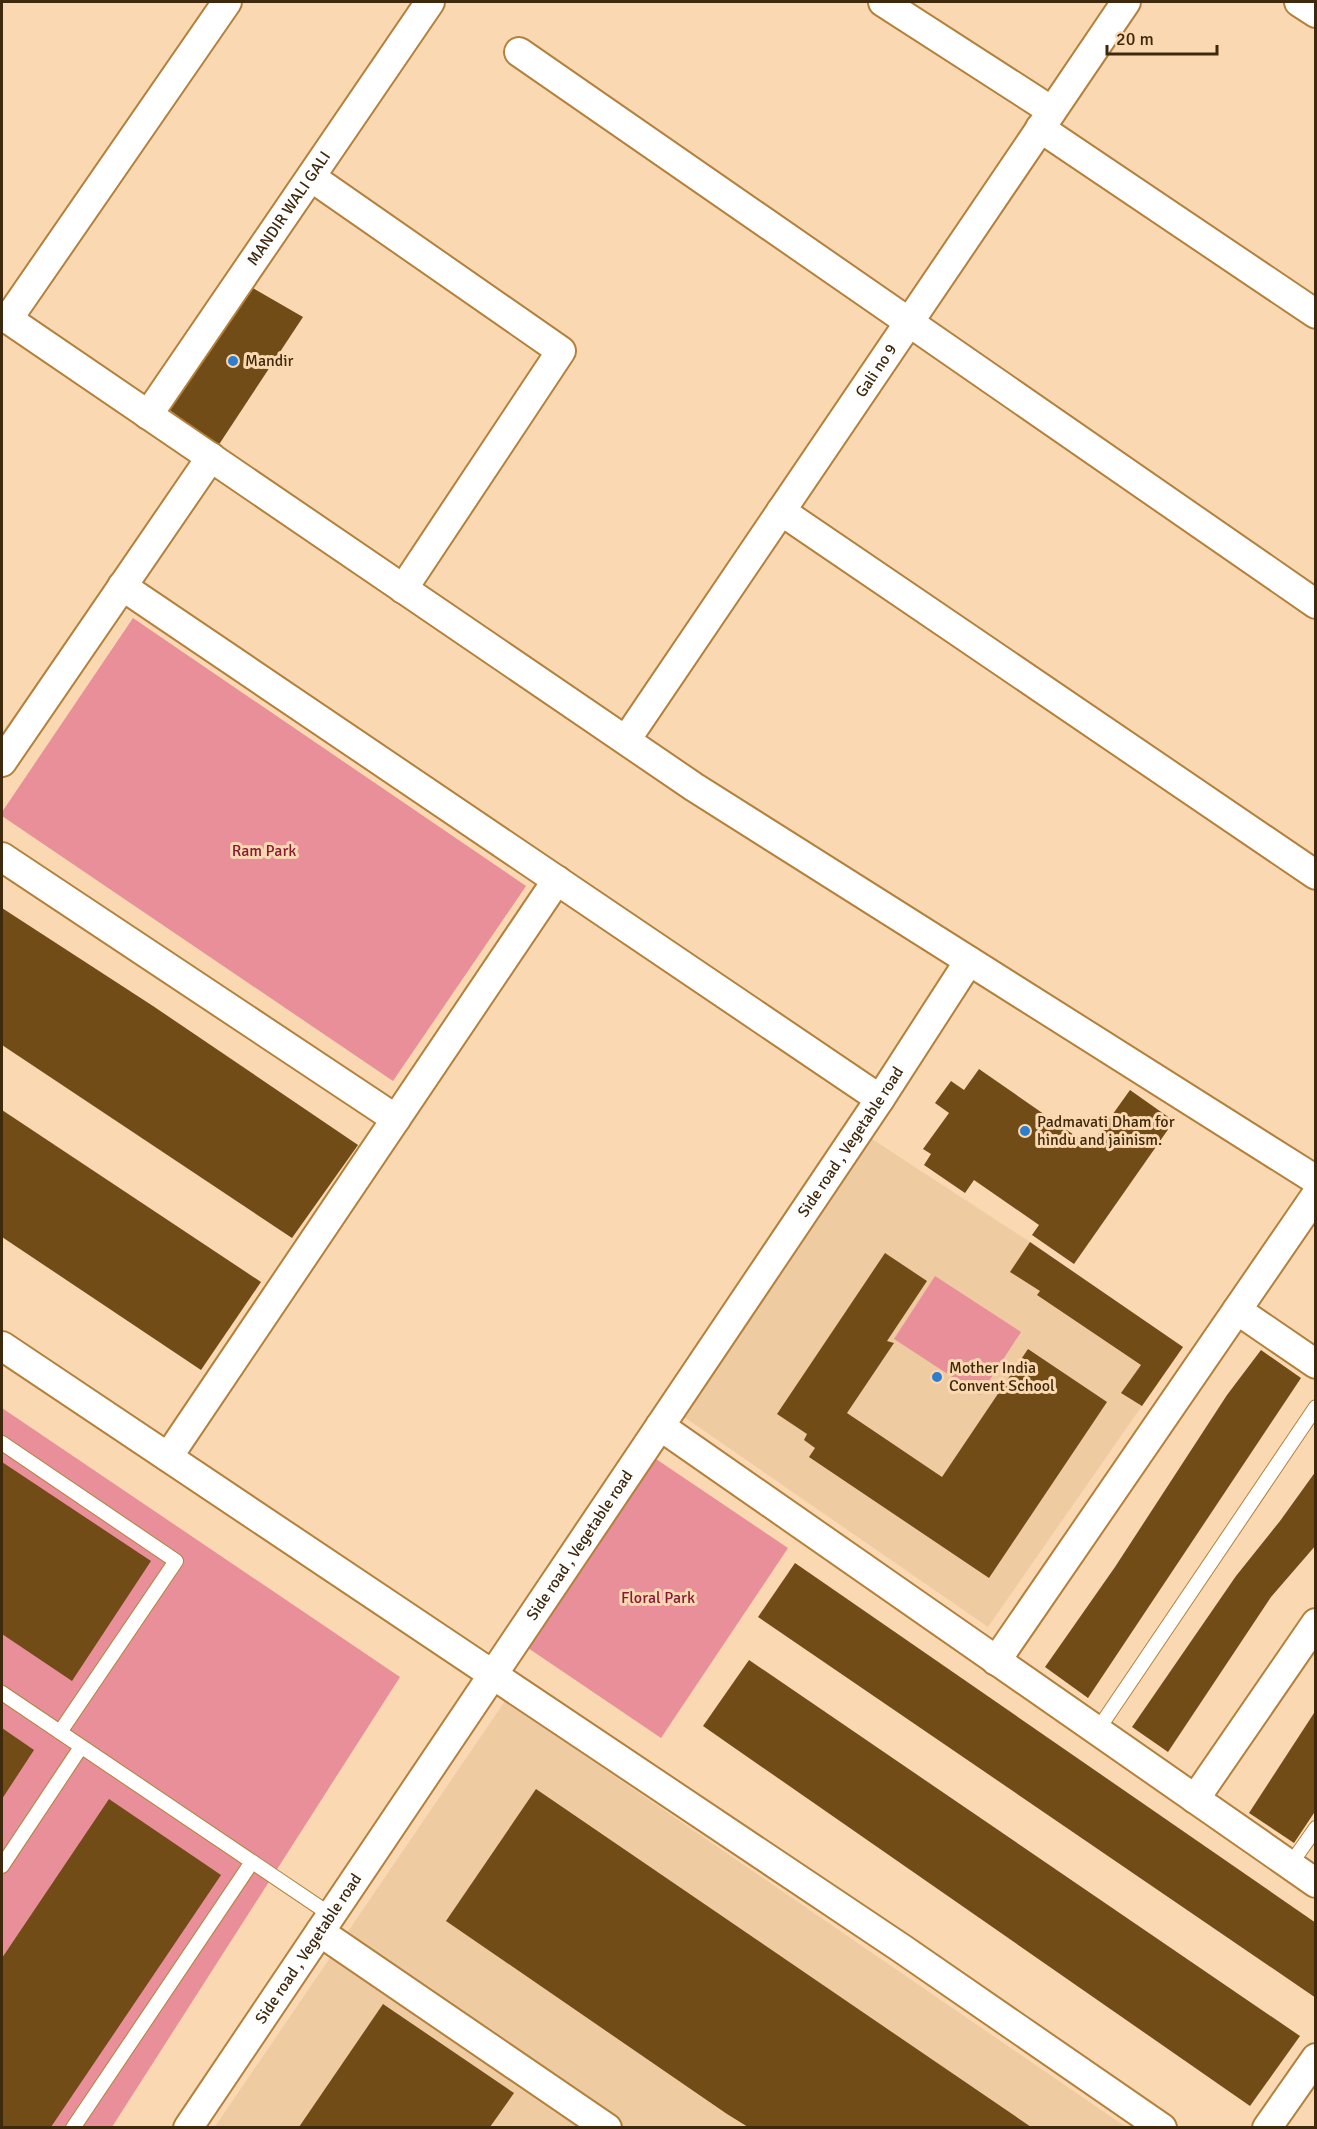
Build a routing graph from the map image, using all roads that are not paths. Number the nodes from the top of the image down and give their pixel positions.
1 (226, 2) edge
2 (430, 2) edge
3 (883, 2) edge
4 (1126, 2) edge
5 (1299, 2) edge
6 (1316, 13) edge
7 (519, 52) dead end
8 (1046, 119) junction
9 (311, 177) junction
10 (1316, 314) edge
11 (5, 317) edge
12 (909, 322) junction
13 (148, 415) junction
14 (211, 457) junction
15 (781, 511) junction
16 (122, 586) junction
17 (403, 589) junction
18 (1316, 604) edge
19 (626, 741) junction
20 (2, 762) edge
21 (2, 857) edge
22 (1316, 875) edge
23 (557, 880) junction
24 (969, 960) junction
25 (880, 1099) junction
26 (396, 1119) junction
27 (1316, 1180) edge
28 (1316, 1195) edge
29 (1237, 1310) junction
30 (2, 1346) edge
31 (1316, 1364) edge
32 (1316, 1407) edge
33 (660, 1426) junction
34 (2, 1443) edge
35 (168, 1457) junction
36 (1316, 1623) edge
37 (996, 1661) junction
38 (492, 1674) junction
39 (2, 1693) edge
40 (1097, 1731) junction
41 (60, 1732) junction
42 (81, 1747) junction
43 (1195, 1799) junction
44 (1316, 1828) edge
45 (252, 1862) junction
46 (1290, 1865) junction
47 (2, 1866) edge
48 (1316, 1883) edge
49 (326, 1923) junction
50 (1316, 2058) edge
51 (594, 2124) edge
52 (73, 2127) edge
53 (188, 2127) edge
54 (1162, 2127) edge
55 (1267, 2127) edge

1 - 11 street
2 - 9 street, MANDIR WALI GALI
3 - 8 street
4 - 8 street, Gali no 9
5 - 6 street
7 - 12 street
8 - 10 street
8 - 12 street, Gali no 9
9 - 13 street, MANDIR WALI GALI
9 - 17 street
11 - 13 street
12 - 15 street, Gali no 9
12 - 18 street
13 - 14 street
14 - 16 street
14 - 17 street
15 - 19 street, Gali no 9
15 - 22 street
16 - 20 street
16 - 23 street
17 - 19 street
19 - 24 street
21 - 26 street
23 - 25 street
23 - 26 street
24 - 25 street, Side road , Vegetable road
24 - 27 street
25 - 33 street, Side road , Vegetable road
26 - 35 street
28 - 29 street
29 - 31 street
29 - 37 street
30 - 35 street
32 - 40 lane
33 - 37 street
33 - 38 street, Side road , Vegetable road
34 - 41 lane
35 - 38 street
36 - 43 street
37 - 40 street
38 - 49 street, Side road , Vegetable road
38 - 54 street
39 - 41 lane
40 - 43 street
41 - 42 lane
42 - 45 lane
42 - 47 lane
43 - 46 street
44 - 46 lane
45 - 49 lane
45 - 52 lane
46 - 48 street
49 - 51 street
49 - 53 street, Side road , Vegetable road
50 - 55 street

